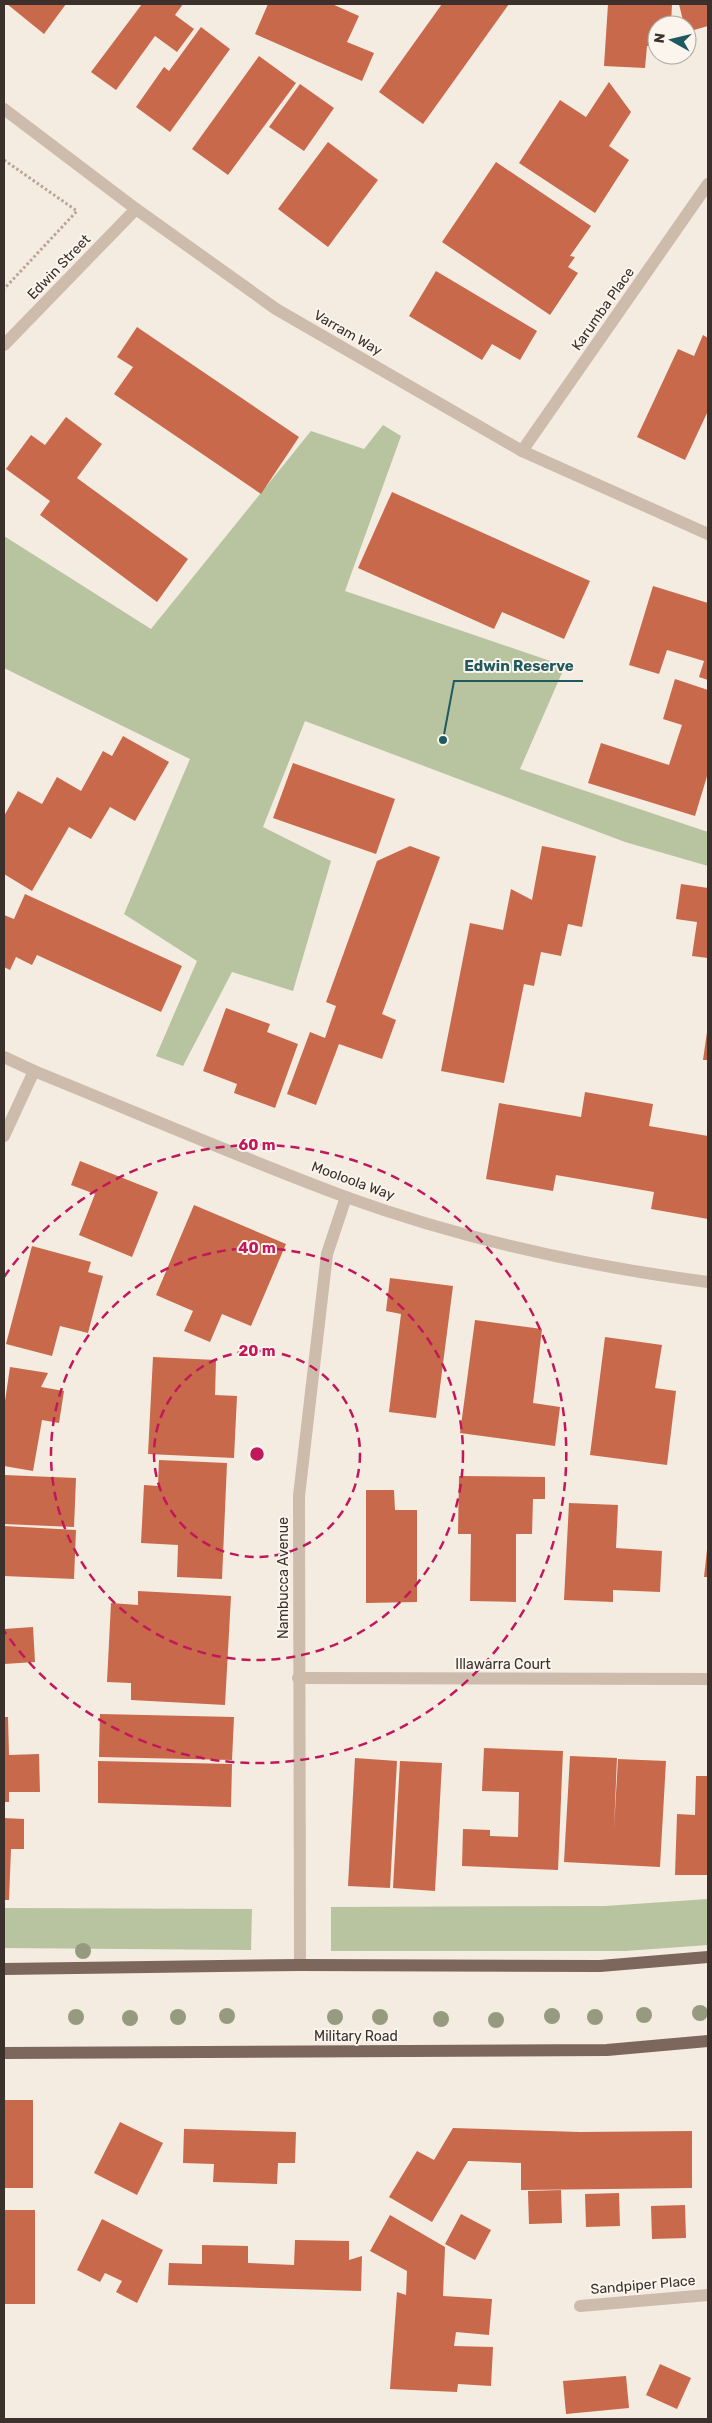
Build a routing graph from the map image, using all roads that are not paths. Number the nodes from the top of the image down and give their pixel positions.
1 (4, 108) edge
2 (708, 184) edge
3 (136, 209) junction
4 (4, 345) edge
5 (522, 451) junction
6 (708, 534) edge
7 (4, 1057) edge
8 (34, 1071) junction
9 (4, 1136) edge
10 (346, 1197) junction
11 (708, 1282) edge
12 (298, 1678) junction
13 (708, 1679) edge
14 (708, 1957) edge
15 (300, 1965) junction
16 (4, 1969) edge
17 (708, 2042) edge
18 (4, 2053) edge
19 (708, 2295) edge
20 (580, 2306) dead end

1 - 3 street, Varram Way
2 - 5 street, Karumba Place
3 - 4 street, Edwin Street
3 - 5 street, Varram Way
5 - 6 street, Varram Way
7 - 8 street, Mooloola Way
8 - 9 street
8 - 10 street, Mooloola Way
10 - 11 street, Mooloola Way
10 - 12 street, Nambucca Avenue
12 - 13 street, Illawarra Court
12 - 15 street, Nambucca Avenue
14 - 15 main road
15 - 16 main road
17 - 18 main road, Military Road
19 - 20 street, Sandpiper Place

